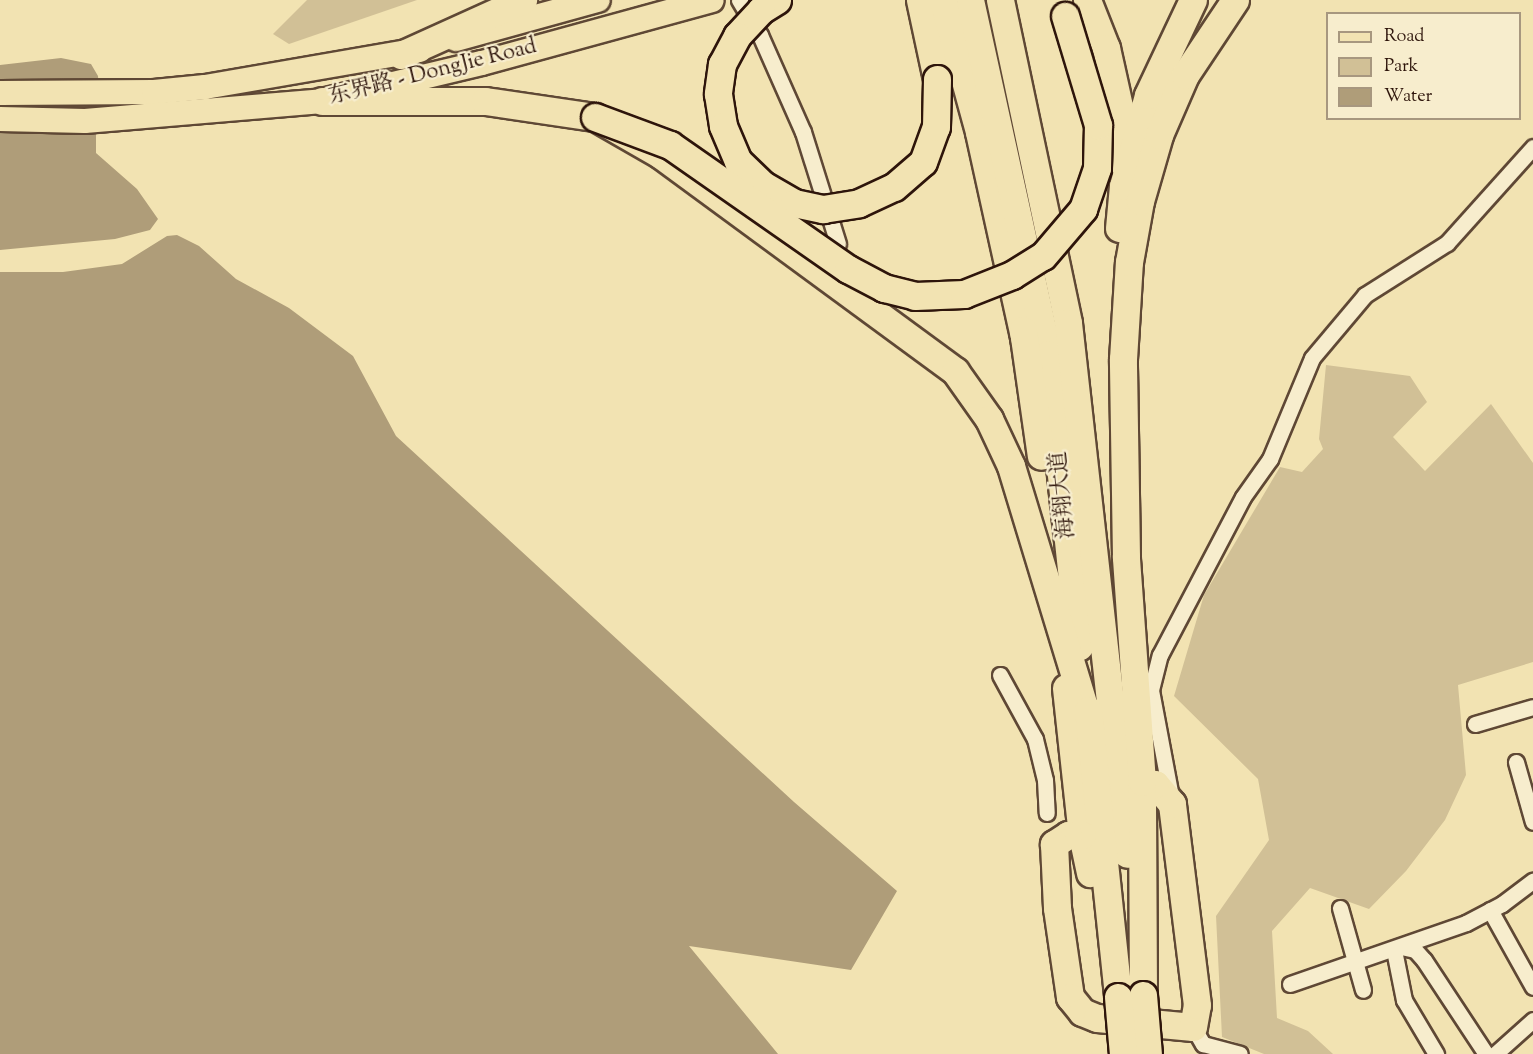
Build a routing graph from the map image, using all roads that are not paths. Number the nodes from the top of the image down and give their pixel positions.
1 (523, 0) edge
2 (598, 0) edge
3 (712, 0) edge
4 (739, 0) edge
5 (777, 0) edge
6 (920, 0) edge
7 (943, 0) edge
8 (970, 0) edge
9 (1000, 0) edge
10 (1193, 0) edge
11 (1235, 0) edge
12 (1075, 5) edge
13 (401, 55) junction
14 (0, 93) edge
15 (322, 101) junction
16 (596, 117) junction
17 (0, 119) edge
18 (1533, 147) edge
19 (1124, 186) junction
20 (838, 244) dead end
21 (1023, 330) junction
22 (1069, 544) junction
23 (1126, 557) junction
24 (1060, 628) junction
25 (1000, 675) dead end
26 (1533, 707) edge
27 (1475, 724) dead end
28 (1091, 729) junction
29 (1516, 762) dead end
30 (1142, 782) junction
31 (1077, 791) junction
32 (1172, 804) junction
33 (1047, 813) dead end
34 (1533, 822) edge
35 (1082, 835) junction
36 (1054, 844) junction
37 (1533, 881) edge
38 (1340, 908) dead end
39 (1490, 910) junction
40 (1425, 938) junction
41 (1397, 948) junction
42 (1424, 960) junction
43 (1355, 963) junction
44 (1290, 984) dead end
45 (1533, 987) edge
46 (1363, 990) dead end
47 (1130, 996) junction
48 (1533, 1020) edge
49 (1193, 1027) junction
50 (1123, 1054) edge
51 (1148, 1054) edge
52 (1240, 1054) edge
53 (1436, 1054) edge
54 (1486, 1054) edge
55 (1495, 1054) edge

1 - 13 highway
2 - 13 main road, 东界路 - DongJie Road
3 - 15 main road, 东界路 - DongJie Road
4 - 20 street
5 - 6 highway, bridge
7 - 21 highway
8 - 22 highway, 海翔大道
9 - 47 highway, 海翔大道
10 - 19 highway
11 - 23 highway
12 - 16 highway, bridge
12 - 19 highway
13 - 14 main road, 东界路 - DongJie Road
15 - 16 highway
15 - 17 main road, 东界路 - DongJie Road
16 - 24 highway, bridge
18 - 32 street
19 - 23 highway
21 - 22 highway
21 - 24 highway
22 - 28 highway, 海翔大道
23 - 30 highway
24 - 28 highway
24 - 31 highway
25 - 33 street
26 - 27 street
28 - 47 highway, 海翔大道
29 - 34 street
30 - 32 highway
30 - 47 highway
31 - 35 highway
31 - 36 highway
32 - 49 highway
35 - 36 highway
35 - 47 highway
36 - 49 highway
37 - 39 street
38 - 43 street
39 - 40 street
39 - 45 street
40 - 41 street
40 - 42 street
41 - 42 street
41 - 43 street
41 - 53 street
42 - 54 street
43 - 44 street
43 - 46 street
47 - 50 highway, bridge
47 - 51 highway, bridge
48 - 55 street
49 - 52 street

